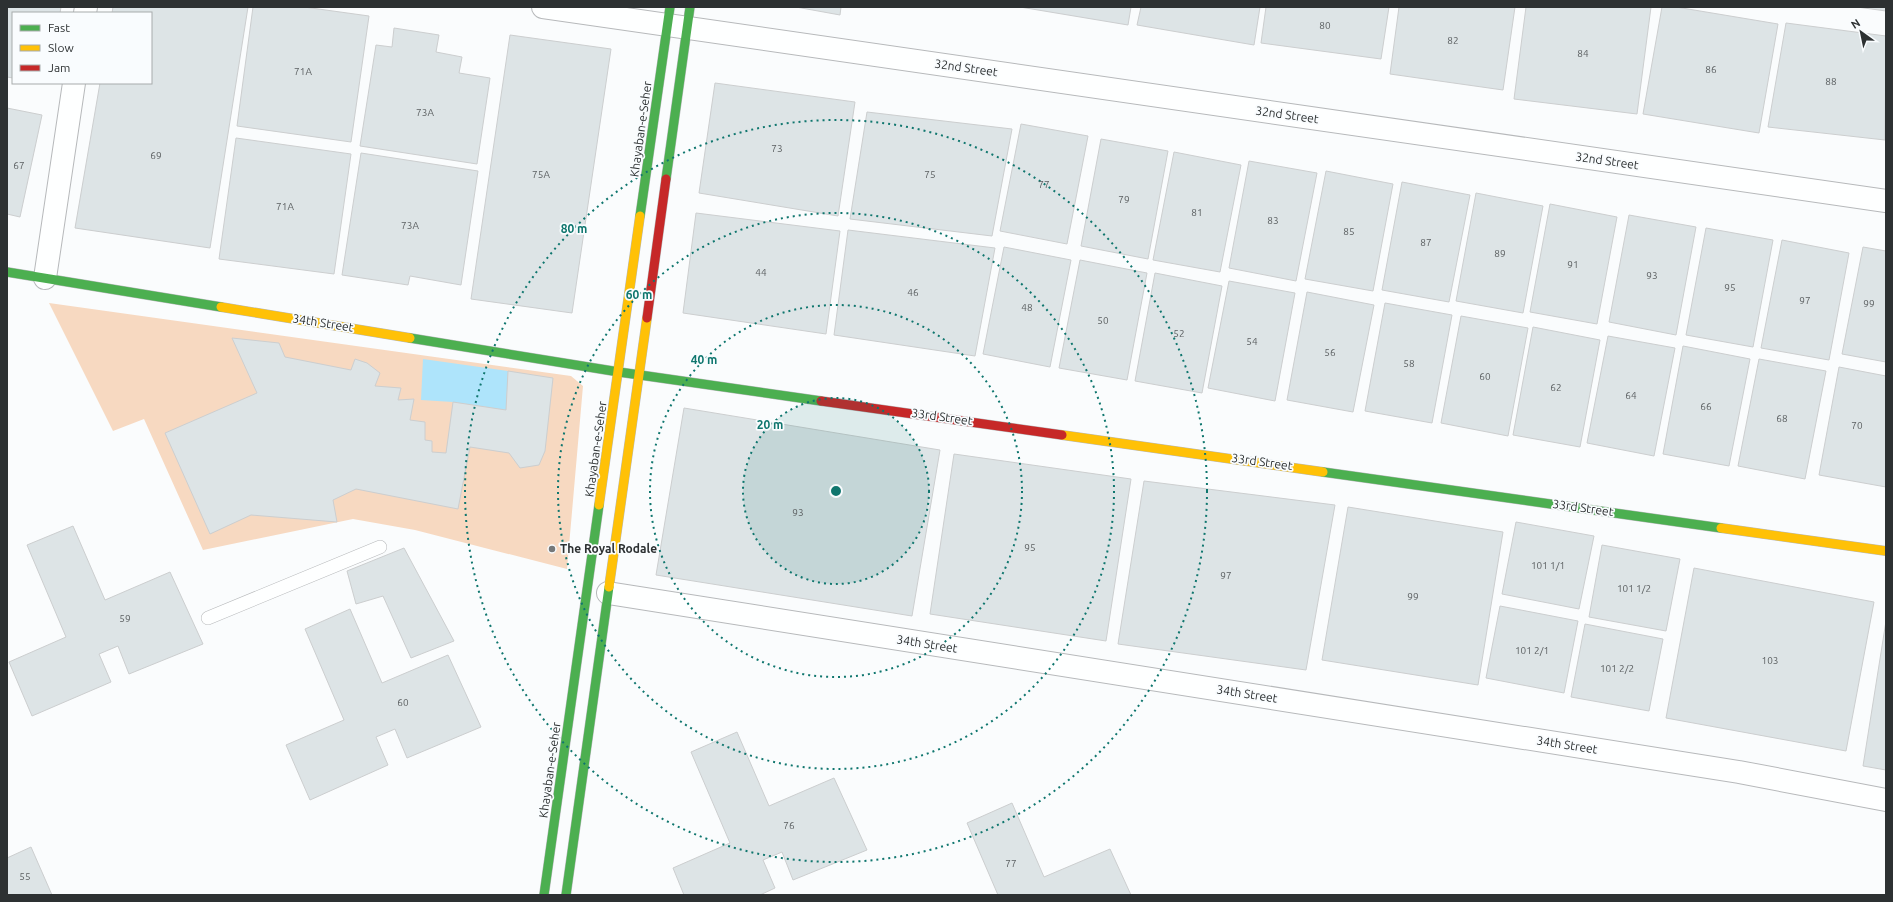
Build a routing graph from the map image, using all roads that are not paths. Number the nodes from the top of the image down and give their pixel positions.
1 (543, 7) edge
2 (690, 7) edge
3 (675, 20) edge
4 (74, 84) edge
5 (1886, 201) edge
6 (7, 272) edge
7 (45, 278) junction
8 (619, 372) junction
9 (639, 374) junction
10 (380, 548) dead end
11 (1886, 551) edge
12 (608, 593) junction
13 (208, 618) dead end
14 (1886, 800) edge
15 (544, 895) edge
16 (566, 895) edge

1 - 3 street
2 - 3 street, Khayaban-e-Seher
3 - 5 street, 32nd Street
3 - 8 street, Khayaban-e-Seher
3 - 9 street, Khayaban-e-Seher
4 - 7 street
6 - 7 street, 34th Street
7 - 8 street, 34th Street
8 - 9 street, 34th Street
8 - 15 street, Khayaban-e-Seher
9 - 11 street, 33rd Street
9 - 12 street, Khayaban-e-Seher
10 - 13 lane
12 - 14 street, 34th Street
12 - 16 street, Khayaban-e-Seher

